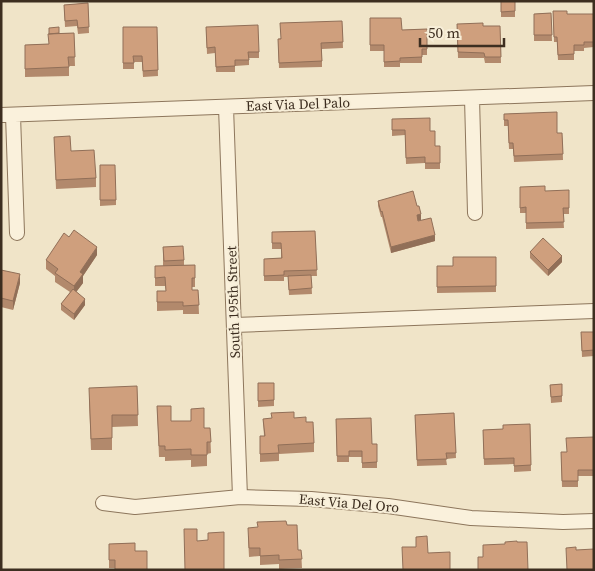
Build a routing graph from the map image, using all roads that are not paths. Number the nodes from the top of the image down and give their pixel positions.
1 (594, 93) edge
2 (472, 98) junction
3 (226, 107) junction
4 (7, 115) edge
5 (475, 213) dead end
6 (17, 233) dead end
7 (594, 310) edge
8 (234, 325) junction
9 (240, 498) junction
10 (103, 503) dead end
11 (594, 522) edge

1 - 2 street, East Via Del Palo
2 - 3 street, East Via Del Palo
2 - 5 street
3 - 4 street, East Via Del Palo
3 - 8 street, South 195th Street
4 - 6 street
7 - 8 street
8 - 9 street, South 195th Street
9 - 10 street, East Via Del Oro
9 - 11 street, East Via Del Oro

